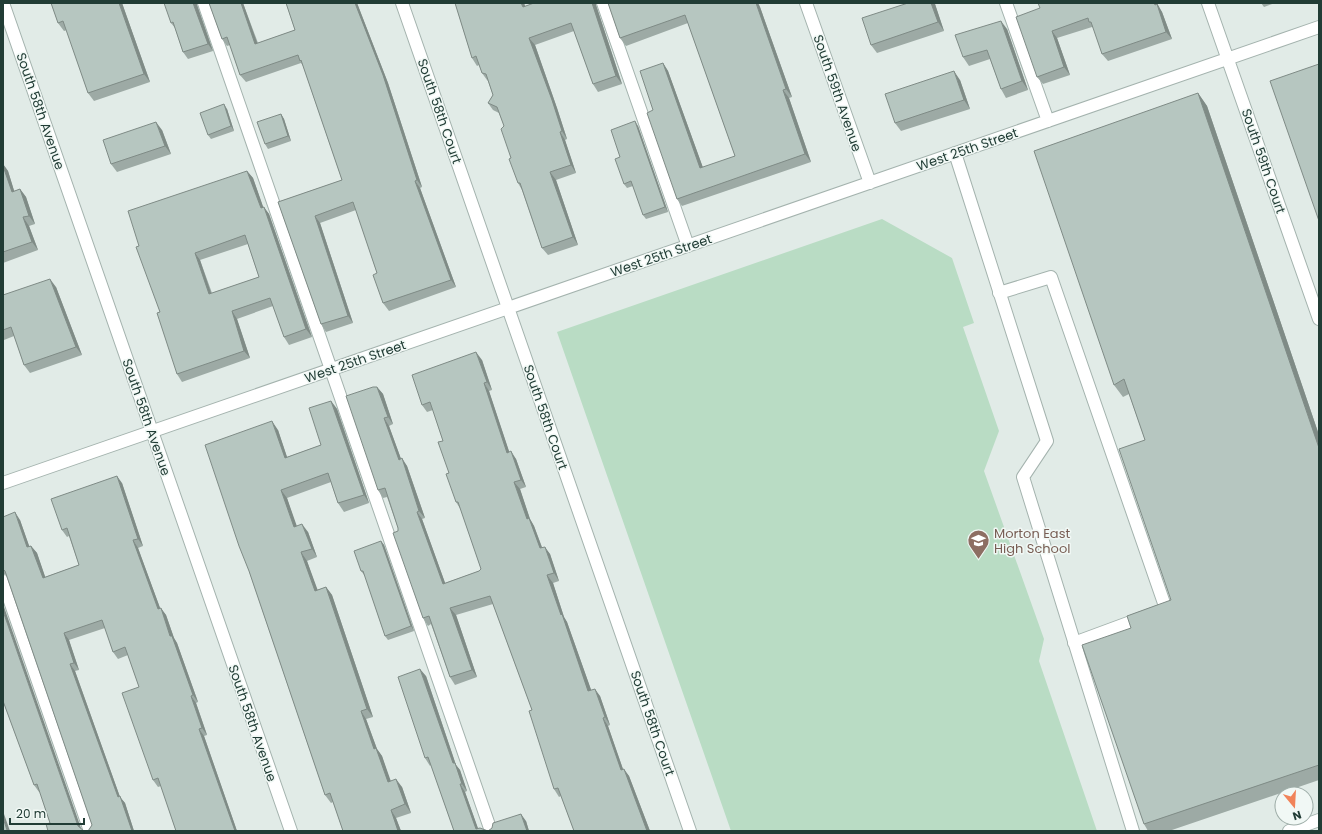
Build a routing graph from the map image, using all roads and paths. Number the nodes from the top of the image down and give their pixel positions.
1 (3, 3) edge
2 (204, 3) edge
3 (402, 3) edge
4 (603, 3) edge
5 (806, 3) edge
6 (1006, 3) edge
7 (1208, 3) edge
8 (1319, 27) edge
9 (1228, 59) junction
10 (1048, 122) junction
11 (955, 153) junction
12 (870, 183) junction
13 (688, 246) junction
14 (999, 293) junction
15 (508, 308) junction
16 (1319, 320) edge
17 (331, 369) junction
18 (152, 431) junction
19 (3, 483) edge
20 (3, 580) edge
21 (1074, 643) junction
22 (1319, 820) edge
23 (1292, 830) edge
24 (90, 831) edge
25 (291, 831) edge
26 (491, 831) edge
27 (690, 831) edge
28 (1133, 831) edge

1 - 18 street, South 58th Avenue
2 - 17 street
3 - 15 street, South 58th Court
4 - 13 street
5 - 12 street, South 59th Avenue
6 - 10 street
7 - 9 street, South 59th Court
8 - 9 street, West 25th Street
9 - 10 street, West 25th Street
9 - 16 street, South 59th Court
10 - 11 street, West 25th Street
11 - 12 street, West 25th Street
11 - 14 street
12 - 13 street, West 25th Street
13 - 15 street, West 25th Street
14 - 21 street
14 - 21 street
15 - 17 street, West 25th Street
15 - 27 street, South 58th Court
17 - 18 street, West 25th Street
17 - 26 street
18 - 19 street, West 25th Street
18 - 25 street, South 58th Avenue
20 - 24 street
21 - 28 street
22 - 23 street

